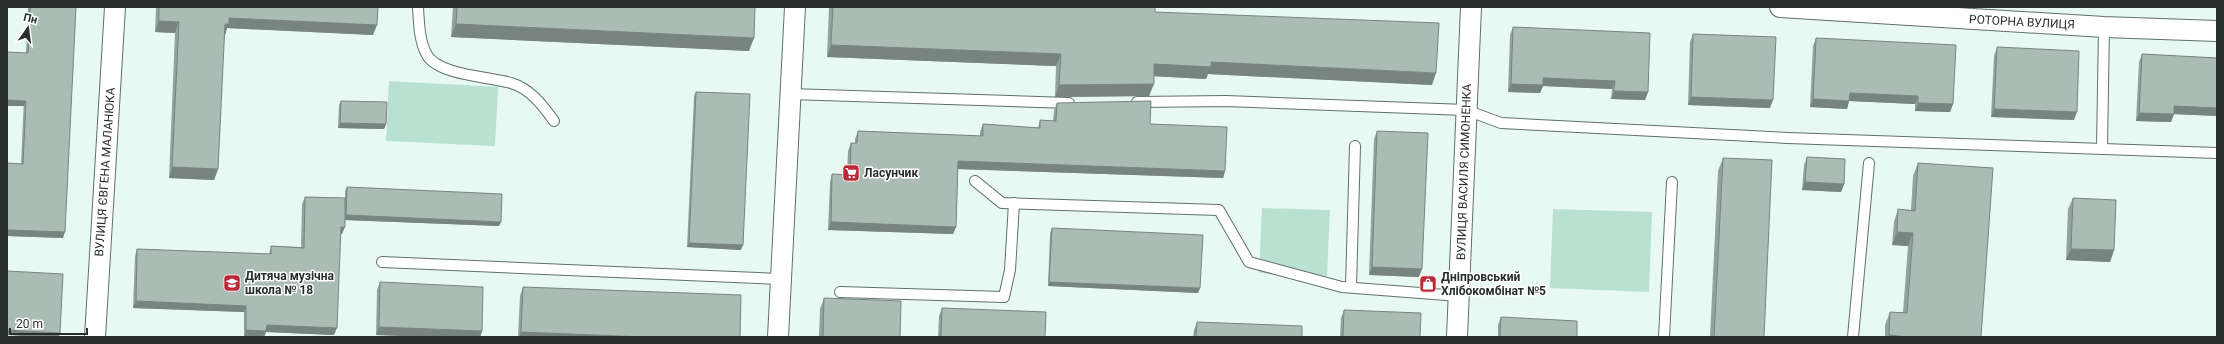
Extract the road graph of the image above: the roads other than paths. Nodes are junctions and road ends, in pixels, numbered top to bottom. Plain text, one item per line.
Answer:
1 (115, 7) edge
2 (418, 7) edge
3 (795, 7) edge
4 (1471, 7) edge
5 (1780, 7) edge
6 (2104, 27) junction
7 (2217, 31) edge
8 (790, 94) junction
9 (1125, 102) edge
10 (1079, 103) edge
11 (1466, 110) junction
12 (554, 121) dead end
13 (1355, 146) dead end
14 (2102, 148) junction
15 (2217, 153) edge
16 (1869, 163) dead end
17 (975, 181) dead end
18 (1672, 182) dead end
19 (1014, 203) junction
20 (382, 262) dead end
21 (780, 279) junction
22 (1351, 287) junction
23 (840, 292) dead end
24 (1459, 296) junction
25 (94, 337) edge
26 (778, 337) edge
27 (1457, 337) edge
28 (1664, 337) edge
29 (1853, 337) edge

1 - 25 street, ВУЛИЦЯ ЄВГЕНА МАЛАНЮКА
2 - 12 lane
3 - 8 street
4 - 11 street, ВУЛИЦЯ ВАСИЛЯ СИМОНЕНКА
5 - 6 street, РОТОРНА ВУЛИЦЯ
6 - 7 street, РОТОРНА ВУЛИЦЯ
6 - 14 lane
8 - 10 lane
8 - 21 street
9 - 11 lane
11 - 14 lane
11 - 24 street, ВУЛИЦЯ ВАСИЛЯ СИМОНЕНКА
13 - 22 lane
14 - 15 lane
16 - 29 lane
17 - 19 lane
18 - 28 lane
19 - 22 lane
19 - 23 lane
20 - 21 lane
21 - 26 street
22 - 24 lane
24 - 27 street, ВУЛИЦЯ ВАСИЛЯ СИМОНЕНКА

